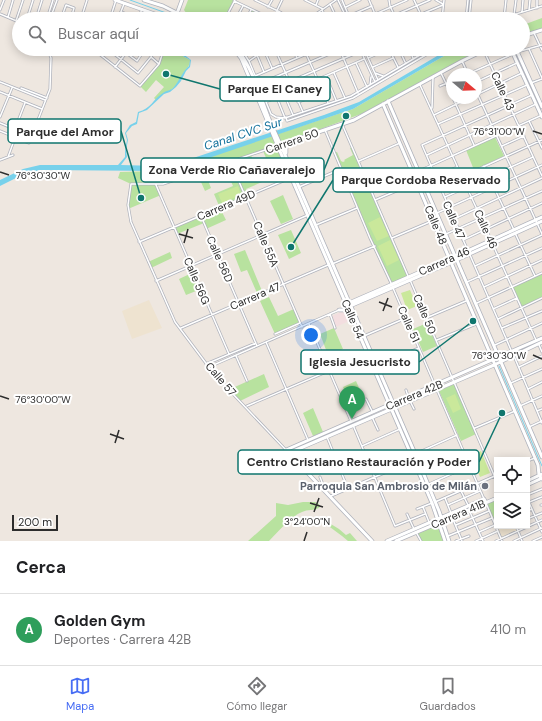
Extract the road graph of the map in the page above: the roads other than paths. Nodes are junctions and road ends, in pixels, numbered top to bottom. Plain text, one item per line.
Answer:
1 (4, 0) edge
2 (14, 0) edge
3 (23, 0) edge
4 (33, 0) edge
5 (42, 0) edge
6 (54, 0) edge
7 (57, 0) edge
8 (87, 0) edge
9 (115, 0) edge
10 (144, 0) edge
11 (181, 0) edge
12 (255, 0) edge
13 (272, 0) edge
14 (282, 0) edge
15 (306, 0) edge
16 (318, 0) edge
17 (337, 0) edge
18 (342, 0) edge
19 (360, 0) edge
20 (369, 0) edge
21 (389, 0) edge
22 (407, 0) edge
23 (414, 0) edge
24 (430, 0) edge
25 (436, 0) edge
26 (444, 0) edge
27 (468, 0) edge
28 (471, 0) edge
29 (506, 0) edge
30 (516, 0) edge
31 (523, 0) edge
32 (530, 0) edge
33 (538, 0) edge
34 (151, 1) edge
35 (235, 1) edge
36 (124, 3) junction
37 (330, 4) junction
38 (443, 4) junction
39 (316, 5) junction
40 (243, 6) junction
41 (372, 6) junction
42 (391, 6) junction
43 (417, 6) junction
44 (542, 6) edge
45 (180, 7) junction
46 (268, 7) junction
47 (345, 7) junction
48 (537, 8) junction
49 (322, 9) junction
50 (0, 10) edge
51 (143, 10) joint
52 (251, 10) joint
53 (529, 10) junction
54 (277, 11) joint
55 (19, 12) edge
56 (29, 12) edge
57 (38, 12) edge
58 (50, 12) edge
59 (53, 12) edge
60 (64, 12) edge
61 (73, 12) edge
62 (83, 12) edge
63 (112, 12) edge
64 (121, 12) edge
65 (148, 12) edge
66 (173, 12) edge
67 (178, 12) edge
68 (180, 12) edge
69 (229, 12) edge
70 (240, 12) edge
71 (256, 12) edge
72 (318, 12) edge
73 (323, 12) edge
74 (334, 12) edge
75 (343, 12) edge
76 (347, 12) edge
77 (358, 12) edge
78 (374, 12) edge
79 (379, 12) edge
80 (393, 12) edge
81 (402, 12) edge
82 (420, 12) edge
83 (425, 12) edge
84 (442, 12) edge
85 (467, 12) edge
86 (470, 12) edge
87 (505, 12) edge
88 (514, 12) edge
89 (522, 12) joint
90 (0, 14) edge
91 (8, 17) junction
92 (12, 19) edge
93 (542, 30) edge
94 (534, 33) junction
95 (530, 34) edge
96 (541, 45) edge
97 (530, 49) edge
98 (542, 50) edge
99 (530, 51) edge
100 (50, 56) edge
101 (102, 56) edge
102 (116, 56) edge
103 (124, 56) edge
104 (130, 56) edge
105 (140, 56) edge
106 (162, 56) edge
107 (240, 56) edge
108 (246, 56) edge
109 (256, 56) edge
110 (257, 56) edge
111 (267, 56) edge
112 (278, 56) edge
113 (302, 56) edge
114 (307, 56) edge
115 (325, 56) edge
116 (342, 56) edge
117 (349, 56) edge
118 (363, 56) edge
119 (372, 56) edge
120 (402, 56) edge
121 (417, 56) edge
122 (423, 56) edge
123 (473, 56) edge
124 (488, 56) edge
125 (509, 56) edge
126 (514, 56) edge
127 (519, 56) edge
128 (151, 57) joint
129 (244, 58) joint
130 (297, 58) joint
131 (368, 58) joint
132 (393, 58) joint
133 (413, 58) joint
134 (343, 59) junction
135 (364, 59) junction
136 (121, 60) junction
137 (249, 61) junction
138 (462, 61) junction
139 (310, 63) junction
140 (356, 63) junction
141 (405, 63) junction
142 (517, 63) junction
143 (159, 64) junction
144 (282, 64) junction
145 (491, 64) junction
146 (115, 67) junction
147 (347, 67) junction
148 (372, 67) junction
149 (398, 67) junction
150 (248, 68) junction
151 (272, 68) junction
152 (465, 68) edge
153 (482, 68) edge
154 (314, 71) junction
155 (264, 72) junction
156 (441, 72) junction
157 (286, 73) junction
158 (334, 73) junction
159 (375, 73) junction
160 (495, 74) junction
161 (522, 74) junction
162 (371, 75) junction
163 (255, 76) junction
164 (326, 76) junction
165 (385, 76) junction
166 (433, 77) junction
167 (542, 78) edge
168 (482, 79) edge
169 (317, 80) junction
170 (378, 80) junction
171 (289, 81) junction
172 (0, 82) edge
173 (375, 82) junction
174 (531, 83) junction
175 (259, 84) junction
176 (420, 84) junction
177 (446, 84) joint
178 (500, 84) junction
179 (527, 85) junction
180 (440, 86) dead end
181 (12, 87) junction
182 (368, 87) junction
183 (21, 88) dead end
184 (294, 90) junction
185 (0, 92) edge
186 (482, 92) edge
187 (262, 93) junction
188 (323, 93) junction
189 (358, 93) junction
190 (284, 94) junction
191 (505, 95) junction
192 (532, 95) junction
193 (9, 96) junction
194 (47, 98) junction
195 (277, 98) junction
196 (345, 98) junction
197 (395, 98) junction
198 (45, 101) junction
199 (336, 101) junction
200 (388, 101) junction
201 (26, 102) junction
202 (266, 102) junction
203 (298, 102) junction
204 (541, 102) edge
205 (328, 103) junction
206 (384, 104) junction
207 (456, 104) joint
208 (482, 104) junction
209 (536, 104) junction
210 (509, 105) junction
211 (542, 107) edge
212 (42, 109) junction
213 (374, 109) junction
214 (392, 110) junction
215 (432, 110) junction
216 (303, 112) junction
217 (387, 112) junction
218 (434, 114) junction
219 (460, 114) junction
220 (514, 114) junction
221 (293, 115) junction
222 (487, 115) junction
223 (542, 116) edge
224 (0, 117) edge
225 (285, 117) junction
226 (268, 119) junction
227 (529, 121) junction
228 (0, 123) edge
229 (342, 124) junction
230 (438, 124) junction
231 (465, 125) junction
232 (492, 125) junction
233 (519, 125) junction
234 (15, 129) junction
235 (324, 130) junction
236 (0, 131) edge
237 (443, 135) junction
238 (470, 135) junction
239 (31, 136) junction
240 (497, 136) junction
241 (524, 136) junction
242 (15, 138) junction
243 (542, 140) edge
244 (290, 142) junction
245 (539, 142) junction
246 (400, 143) junction
247 (448, 146) junction
248 (474, 146) junction
249 (502, 146) junction
250 (280, 147) junction
251 (529, 147) junction
252 (542, 148) edge
253 (285, 152) junction
254 (12, 155) dead end
255 (427, 155) junction
256 (452, 156) junction
257 (8, 157) junction
258 (506, 157) junction
259 (533, 157) junction
260 (0, 160) edge
261 (230, 161) junction
262 (359, 161) junction
263 (431, 166) junction
264 (484, 166) junction
265 (542, 166) edge
266 (458, 167) junction
267 (511, 167) junction
268 (538, 167) junction
269 (341, 170) junction
270 (419, 172) junction
271 (291, 177) junction
272 (436, 177) junction
273 (462, 177) junction
274 (489, 177) junction
275 (516, 177) junction
276 (542, 177) edge
277 (417, 182) junction
278 (131, 184) joint
279 (156, 184) junction
280 (299, 187) junction
281 (440, 187) junction
282 (467, 187) junction
283 (494, 187) junction
284 (521, 188) junction
285 (542, 191) edge
286 (428, 192) junction
287 (246, 197) junction
288 (445, 197) junction
289 (471, 197) junction
290 (499, 198) junction
291 (525, 198) junction
292 (375, 200) junction
293 (542, 203) edge
294 (357, 208) junction
295 (449, 208) junction
296 (476, 208) junction
297 (504, 208) junction
298 (530, 208) junction
299 (437, 213) junction
300 (308, 215) junction
301 (201, 216) junction
302 (542, 216) edge
303 (454, 218) junction
304 (481, 218) junction
305 (508, 218) junction
306 (434, 220) junction
307 (536, 221) junction
308 (542, 221) edge
309 (316, 225) junction
310 (174, 227) junction
311 (458, 228) junction
312 (486, 229) junction
313 (514, 231) junction
314 (446, 234) junction
315 (262, 235) junction
316 (542, 235) edge
317 (392, 238) junction
318 (463, 240) junction
319 (139, 242) junction
320 (492, 242) junction
321 (521, 245) junction
322 (374, 246) junction
323 (542, 248) edge
324 (469, 252) junction
325 (447, 253) junction
326 (218, 254) junction
327 (498, 255) junction
328 (526, 255) junction
329 (456, 258) junction
330 (451, 260) junction
331 (542, 260) edge
332 (331, 264) junction
333 (444, 264) junction
334 (530, 265) junction
335 (191, 266) junction
336 (475, 266) junction
337 (502, 266) junction
338 (454, 269) junction
339 (542, 272) edge
340 (479, 276) junction
341 (507, 276) junction
342 (535, 276) junction
343 (409, 278) junction
344 (156, 281) junction
345 (467, 282) junction
346 (283, 284) junction
347 (392, 286) junction
348 (484, 287) junction
349 (512, 287) junction
350 (346, 295) junction
351 (489, 298) junction
352 (517, 298) junction
353 (542, 298) edge
354 (359, 300) junction
355 (468, 300) junction
356 (239, 303) junction
357 (476, 304) junction
358 (349, 305) junction
359 (522, 308) junction
360 (493, 309) junction
361 (339, 310) junction
362 (542, 311) edge
363 (352, 313) junction
364 (330, 314) junction
365 (212, 315) junction
366 (406, 318) junction
367 (426, 318) junction
368 (526, 318) junction
369 (498, 319) junction
370 (309, 323) junction
371 (478, 323) junction
372 (542, 323) edge
373 (300, 324) junction
374 (302, 327) junction
375 (336, 328) dead end
376 (502, 328) junction
377 (531, 328) junction
378 (180, 329) junction
379 (275, 334) dead end
380 (364, 336) junction
381 (542, 338) edge
382 (436, 340) junction
383 (507, 340) junction
384 (266, 342) junction
385 (537, 342) junction
386 (542, 342) edge
387 (256, 343) junction
388 (257, 346) junction
389 (494, 346) junction
390 (419, 348) junction
391 (542, 352) edge
392 (513, 353) junction
393 (230, 354) junction
394 (368, 354) junction
395 (491, 354) junction
396 (236, 355) junction
397 (542, 356) edge
398 (500, 359) junction
399 (494, 362) junction
400 (488, 363) junction
401 (206, 364) junction
402 (377, 366) junction
403 (208, 367) junction
404 (490, 367) junction
405 (519, 367) junction
406 (542, 369) edge
407 (498, 370) junction
408 (329, 371) junction
409 (452, 378) junction
410 (523, 378) junction
411 (247, 381) dead end
412 (454, 382) junction
413 (542, 382) edge
414 (511, 384) junction
415 (436, 386) junction
416 (286, 389) junction
417 (528, 389) junction
418 (406, 390) dead end
419 (437, 390) junction
420 (386, 395) junction
421 (390, 396) junction
422 (542, 396) edge
423 (408, 397) junction
424 (366, 399) dead end
425 (401, 400) junction
426 (532, 400) junction
427 (409, 401) junction
428 (402, 404) junction
429 (392, 406) junction
430 (520, 406) junction
431 (246, 407) junction
432 (414, 409) dead end
433 (542, 409) edge
434 (383, 410) junction
435 (515, 411) junction
436 (537, 411) junction
437 (372, 412) junction
438 (397, 416) junction
439 (372, 417) junction
440 (542, 422) edge
441 (352, 423) junction
442 (529, 427) junction
443 (400, 429) junction
444 (474, 429) junction
445 (378, 430) dead end
446 (457, 435) junction
447 (327, 437) junction
448 (308, 441) junction
449 (361, 446) junction
450 (540, 448) edge
451 (288, 452) junction
452 (415, 454) junction
453 (301, 455) dead end
454 (542, 457) edge
455 (535, 458) junction
456 (414, 460) junction
457 (530, 460) edge
458 (470, 466) junction
459 (308, 474) junction
460 (494, 476) joint
461 (320, 477) dead end
462 (541, 477) edge
463 (375, 478) junction
464 (530, 480) edge
465 (477, 483) junction
466 (530, 483) edge
467 (428, 484) junction
468 (348, 489) junction
469 (542, 489) edge
470 (461, 491) junction
471 (480, 491) junction
472 (327, 493) junction
473 (530, 494) edge
474 (330, 497) junction
475 (542, 497) edge
476 (445, 498) junction
477 (465, 498) junction
478 (494, 499) edge
479 (485, 501) junction
480 (530, 502) edge
481 (434, 503) junction
482 (448, 505) junction
483 (530, 506) edge
484 (423, 507) junction
485 (469, 508) junction
486 (418, 509) dead end
487 (532, 509) joint
488 (489, 511) junction
489 (438, 512) junction
490 (542, 513) edge
491 (407, 514) dead end
492 (425, 514) junction
493 (447, 515) junction
494 (452, 515) junction
495 (535, 516) junction
496 (473, 518) junction
497 (492, 518) junction
498 (530, 518) edge
499 (447, 519) junction
500 (440, 520) junction
501 (542, 520) edge
502 (410, 521) junction
503 (538, 522) junction
504 (429, 523) junction
505 (434, 523) junction
506 (494, 523) edge
507 (456, 525) junction
508 (476, 525) junction
509 (494, 525) edge
510 (443, 528) junction
511 (541, 528) edge
512 (416, 531) junction
513 (498, 531) joint
514 (518, 531) junction
515 (458, 532) junction
516 (479, 532) junction
517 (542, 532) edge
518 (448, 536) junction
519 (469, 536) dead end
520 (542, 537) edge
521 (482, 538) junction
522 (521, 538) junction
523 (462, 540) edge
524 (502, 540) edge
525 (372, 541) edge
526 (387, 541) edge
527 (396, 541) edge
528 (420, 541) edge
529 (445, 541) edge
530 (449, 541) edge
531 (456, 541) edge
532 (476, 541) edge
533 (483, 541) edge
534 (496, 541) edge
535 (514, 541) edge
536 (522, 541) edge
537 (533, 541) edge

1 - 50 street
2 - 91 street
3 - 55 street
4 - 56 street
5 - 57 street
6 - 58 street
7 - 59 street
8 - 62 street
9 - 36 street
9 - 63 street
10 - 34 street
11 - 45 street
12 - 46 street
13 - 46 street
14 - 54 street
15 - 39 street
16 - 39 street
17 - 37 street
17 - 75 street
18 - 47 street
19 - 47 street
20 - 41 street
21 - 42 street
22 - 42 street
23 - 43 street
24 - 43 street
25 - 38 street
26 - 38 street
27 - 85 street
28 - 86 street
29 - 87 street
30 - 88 street
31 - 89 street
32 - 53 street
33 - 48 street
34 - 66 street
35 - 40 street
35 - 69 street
36 - 51 street
36 - 64 street
37 - 49 street
37 - 74 street
38 - 83 street
38 - 84 street
39 - 49 street
40 - 52 street
40 - 70 street
41 - 77 street
41 - 78 street
42 - 79 street
42 - 80 street
43 - 81 street
43 - 82 street
44 - 48 street
45 - 67 street
45 - 68 street
46 - 54 street
47 - 76 street
48 - 53 street
49 - 72 street
49 - 73 street
51 - 65 street
52 - 71 street
53 - 89 street
60 - 61 street
90 - 91 street
91 - 92 street
93 - 94 street
94 - 95 street
94 - 96 street
96 - 97 street
96 - 98 street
99 - 167 street
100 - 194 street
101 - 146 street
102 - 136 street
103 - 136 street
104 - 105 street
106 - 143 street
107 - 226 street
108 - 137 street
109 - 137 street
110 - 155 street
111 - 151 street
112 - 144 street
113 - 130 street
114 - 139 street
115 - 139 street
116 - 134 street
117 - 134 street
118 - 135 street
119 - 131 street
120 - 141 street
121 - 133 street, Carrera 50
122 - 170 street, Carrera 50
123 - 138 street, Carrera 50
124 - 145 street, Calle 43
125 - 145 street
126 - 142 street
127 - 174 street
128 - 136 street
128 - 143 street
129 - 137 street
129 - 150 street
130 - 144 street
131 - 148 street
132 - 148 street
132 - 149 street
133 - 141 street, Carrera 50
134 - 147 street
134 - 154 street
135 - 140 street
135 - 162 street
136 - 146 street
137 - 150 street
137 - 163 street
138 - 152 street
138 - 156 street, Carrera 50
139 - 154 street
139 - 157 street
140 - 147 street
140 - 182 street
141 - 149 street, Carrera 50
142 - 160 street
142 - 161 street
143 - 146 street
144 - 151 street
144 - 157 street
145 - 153 street
145 - 160 street, Calle 43
147 - 158 street
147 - 189 street
148 - 159 street
149 - 165 street, Carrera 50
150 - 226 street
151 - 155 street
154 - 169 street
154 - 171 street
155 - 163 street
156 - 166 street, Carrera 50
156 - 177 street
157 - 171 street
157 - 175 street
158 - 164 street
158 - 196 street
159 - 165 street
159 - 170 street
160 - 168 street
160 - 178 street, Calle 43
161 - 178 street
161 - 179 street
162 - 173 street
162 - 182 street
163 - 175 street
164 - 169 street
164 - 199 street
165 - 170 street, Carrera 50
166 - 176 street, Carrera 50
166 - 215 street
167 - 174 street
169 - 184 street
169 - 188 street
170 - 173 street, Carrera 50
170 - 173 street
171 - 184 street
171 - 187 street
172 - 181 street
173 - 182 street, Carrera 50
173 - 225 street, Carrera 50
174 - 204 street
175 - 187 street
176 - 197 street, Carrera 50
176 - 215 street, Calle 46
177 - 180 street
178 - 186 street
178 - 191 street, Calle 43
179 - 191 street
179 - 192 street
181 - 193 street
181 - 198 street
182 - 189 street, Carrera 50
183 - 194 street
184 - 190 street
184 - 203 street
185 - 193 street
187 - 202 street
188 - 203 street
188 - 205 street
189 - 196 street, Carrera 50
190 - 195 street
190 - 221 street
191 - 208 street
191 - 210 street, Calle 43
192 - 209 street
192 - 210 street
193 - 201 street
193 - 224 street
194 - 198 street
195 - 202 street
195 - 225 street
196 - 199 street, Carrera 50
197 - 200 street, Carrera 50
197 - 214 street
198 - 212 street
199 - 205 street, Carrera 50
200 - 206 street, Carrera 50
200 - 214 street, Calle 48
201 - 212 street
201 - 234 street
202 - 225 street
203 - 216 street
204 - 211 street
205 - 216 street, Carrera 50
206 - 213 street, Carrera 50
206 - 217 street, Calle 48
207 - 218 street
207 - 219 street
208 - 219 street
208 - 222 street
209 - 220 street
209 - 223 street
210 - 220 street, Calle 43
210 - 222 street
212 - 239 street
213 - 217 street
213 - 229 street, Carrera 50
214 - 217 street
214 - 270 street, Calle 48
215 - 218 street, Calle 46
216 - 221 street, Carrera 50
217 - 246 street, Calle 48
218 - 230 street, Calle 46
219 - 230 street
219 - 231 street
220 - 232 street
220 - 233 street, Calle 43
221 - 225 street, Carrera 50
222 - 231 street
222 - 232 street
223 - 227 street
226 - 250 street, Calle 54, bridge
227 - 233 street
227 - 245 street
228 - 234 street
229 - 235 street, Carrera 50
229 - 262 street, Calle 50
230 - 237 street, Calle 46
231 - 237 street
231 - 238 street
232 - 238 street
232 - 240 street
233 - 240 street
233 - 241 street, Calle 43
234 - 239 street
235 - 244 street, Carrera 50
235 - 269 street, Calle 51
236 - 242 street
237 - 247 street, Calle 46
237 - 255 street, Calle 47
238 - 247 street
238 - 248 street
239 - 242 street
240 - 248 street
240 - 249 street
241 - 249 street
241 - 251 street, Calle 43
242 - 257 street
243 - 245 street
244 - 250 street, Carrera 50
244 - 253 street
245 - 251 street
245 - 252 street
246 - 262 street
246 - 277 street, Calle 48
247 - 255 street
247 - 256 street, Calle 46
248 - 256 street
249 - 258 street
250 - 253 street, Calle 54
250 - 261 street, Carrera 50
250 - 271 street, Calle 54
250 - 280 street, Calle 54
251 - 258 street
251 - 259 street, Calle 43
253 - 280 street, Calle 54
254 - 257 street
255 - 263 street, Calle 47
256 - 263 street
256 - 266 street, Calle 46
257 - 260 street
258 - 264 street
258 - 267 street
259 - 267 street
259 - 268 street, Calle 43
261 - 279 street, Carrera 50
261 - 287 street, Calle 55A
262 - 292 street, Calle 50
263 - 270 street
263 - 272 street, Calle 47
264 - 273 street
264 - 274 street
265 - 268 street
266 - 272 street
266 - 273 street, Calle 46
267 - 274 street
267 - 275 street
268 - 275 street
268 - 276 street, Calle 43
269 - 280 street
269 - 294 street, Calle 51
270 - 286 street, Calle 48
271 - 287 street, Carrera 49D
271 - 300 street, Calle 54
272 - 281 street, Calle 47
273 - 281 street
273 - 282 street, Calle 46
274 - 282 street
274 - 283 street
275 - 283 street
275 - 284 street
276 - 284 street
277 - 292 street
277 - 306 street, Calle 48
278 - 279 street, Carrera 50
278 - 319 street, Calle 57
279 - 310 street, Calle 56G
280 - 309 street, Calle 54
281 - 286 street
281 - 288 street, Calle 47
282 - 288 street
282 - 289 street, Calle 46
283 - 289 street
283 - 290 street
284 - 290 street
284 - 291 street
285 - 291 street
286 - 299 street, Calle 48
287 - 301 street, Carrera 49D
287 - 315 street, Calle 55A
288 - 295 street, Calle 47
289 - 295 street
289 - 296 street, Calle 46
290 - 296 street
290 - 297 street
291 - 297 street
291 - 298 street
292 - 317 street, Calle 50
293 - 298 street
294 - 309 street
294 - 322 street, Calle 51
295 - 299 street
295 - 303 street, Calle 47
296 - 303 street
296 - 304 street, Calle 46
297 - 304 street
297 - 305 street
298 - 305 street
298 - 307 street
299 - 314 street, Calle 48
300 - 315 street
300 - 332 street, Calle 54
301 - 310 street, Carrera 49D
301 - 326 street, Calle 56D
302 - 307 street, Carrera 46
303 - 311 street, Calle 47
304 - 311 street
304 - 312 street, Calle 46
305 - 312 street
305 - 313 street
306 - 317 street
306 - 325 street, Calle 48
307 - 308 street, Carrera 46
307 - 313 street, Carrera 46
307 - 316 street
309 - 332 street, Calle 54
310 - 319 street, Carrera 49D
310 - 335 street, Calle 56G
311 - 314 street
311 - 318 street, Calle 47
312 - 318 street
312 - 320 street, Calle 46
313 - 320 street, Carrera 46
313 - 321 street
314 - 329 street, Calle 48
315 - 326 street
315 - 346 street, Calle 55A
316 - 321 street
317 - 343 street, Calle 50
318 - 324 street, Calle 47
319 - 344 street, Calle 57
320 - 324 street, Carrera 46
320 - 327 street, Calle 46
321 - 327 street
321 - 328 street
322 - 332 street, Carrera 47
322 - 347 street, Calle 51
323 - 328 street
324 - 329 street, Carrera 46
324 - 336 street, Calle 47
325 - 330 street, Calle 48
325 - 333 street
326 - 335 street
326 - 356 street, Calle 56D
327 - 336 street
327 - 337 street, Calle 46
328 - 334 street
328 - 337 street
329 - 330 street, Carrera 46
329 - 345 street, Calle 48
330 - 333 street, Carrera 46
330 - 338 street, Calle 48
331 - 334 street
332 - 346 street, Carrera 47
332 - 350 street, Calle 54
332 - 358 street, Calle 54
333 - 338 street
333 - 343 street, Carrera 46
334 - 341 street
334 - 342 street
335 - 344 street
335 - 365 street, Calle 56G
336 - 340 street, Calle 47
337 - 340 street
337 - 341 street, Calle 46
338 - 355 street, Calle 48
339 - 342 street
340 - 345 street
340 - 348 street, Calle 47
341 - 348 street
341 - 349 street, Calle 46
342 - 349 street
343 - 347 street, Carrera 46
343 - 367 street, Calle 50
344 - 378 street, Calle 57
345 - 357 street, Calle 48
346 - 356 street, Carrera 47
346 - 373 street, Calle 55A
347 - 354 street, Carrera 46
347 - 366 street, Calle 51
348 - 351 street, Calle 47
349 - 351 street
349 - 352 street, Calle 46
350 - 354 street
350 - 358 street, Calle 54
351 - 357 street
351 - 360 street, Calle 47
352 - 359 street, Calle 46
352 - 360 street
353 - 359 street
354 - 358 street, Carrera 46
354 - 363 street
355 - 367 street
355 - 371 street, Calle 48
356 - 365 street, Carrera 47
356 - 387 street, Calle 56D
357 - 389 street, Calle 48
358 - 361 street, Carrera 46
358 - 363 street, Calle 54
359 - 368 street, Calle 46
359 - 369 street
360 - 369 street, Calle 47
361 - 363 street
361 - 364 street, Carrera 46
362 - 368 street
363 - 380 street, Calle 54
363 - 394 street, Calle 54
364 - 370 street, Carrera 46
364 - 375 street
365 - 378 street, Carrera 47
365 - 393 street, Calle 56G
366 - 380 street
366 - 390 street, Calle 51
367 - 382 street, Calle 50
368 - 376 street
368 - 377 street, Calle 46
369 - 376 street, Calle 47
370 - 374 street, Carrera 46
370 - 408 street
371 - 382 street
371 - 395 street, Calle 48
372 - 377 street
373 - 374 street, Calle 55A
373 - 379 street
374 - 384 street, Carrera 46
376 - 383 street, Calle 47
377 - 383 street
377 - 385 street, Calle 46
378 - 401 street, Calle 57
380 - 402 street, Calle 54
381 - 385 street, Carrera 42B
382 - 409 street, Calle 50
383 - 389 street
383 - 392 street, Calle 47
384 - 388 street, Carrera 46
384 - 416 street
385 - 386 street, Carrera 42B
385 - 391 street, Calle 46
385 - 392 street, Carrera 42B
387 - 388 street, Calle 56D
387 - 393 street
388 - 396 street, Carrera 46
389 - 398 street, Calle 48
390 - 402 street
390 - 415 street, Calle 51
392 - 398 street, Carrera 42B
392 - 405 street, Calle 47
393 - 401 street
394 - 408 street
394 - 420 street, Calle 54
395 - 399 street, Calle 48
395 - 400 street
396 - 403 street, Carrera 46
396 - 411 street
397 - 405 street
398 - 399 street, Carrera 42B
398 - 414 street, Calle 48
399 - 400 street, Carrera 42B
399 - 404 street, Carrera 42B
399 - 407 street, Calle 48
400 - 409 street, Carrera 42B
401 - 403 street, Calle 57
402 - 421 street, Calle 54
403 - 431 street, Calle 57
404 - 407 street
404 - 412 street, Carrera 42B
405 - 410 street, Calle 47
406 - 410 street
407 - 435 street, Calle 48
408 - 416 street
408 - 441 street
409 - 412 street, Calle 50
409 - 415 street, Carrera 42B
410 - 414 street
410 - 417 street, Calle 47
412 - 419 street, Carrera 42B
412 - 444 street, Calle 50
413 - 417 street
414 - 430 street, Calle 48
415 - 419 street, Calle 51
415 - 423 street, Carrera 42B
416 - 431 street
416 - 448 street
417 - 426 street, Calle 47
418 - 423 street
419 - 427 street, Carrera 42B
419 - 446 street, Calle 51
420 - 429 street, Calle 54
420 - 434 street
421 - 425 street
421 - 429 street, Calle 54
422 - 426 street
423 - 425 street, Carrera 42B
423 - 427 street
424 - 437 street
425 - 429 street, Carrera 42B
426 - 430 street
426 - 436 street, Calle 47
427 - 428 street, Carrera 42B
427 - 432 street
428 - 429 street, Carrera 42B
428 - 438 street
429 - 434 street, Carrera 42B
429 - 438 street, Calle 54
430 - 442 street, Calle 48
431 - 451 street, Calle 57
433 - 436 street
434 - 437 street, Carrera 42B
434 - 438 street
434 - 439 street, Carrera 42B
435 - 444 street
435 - 455 street, Calle 48
436 - 440 street, Calle 47
437 - 441 street, Carrera 42B
438 - 443 street, Calle 54
438 - 452 street, Calle 54
439 - 441 street, Carrera 42B
439 - 445 street
440 - 442 street
441 - 447 street, Carrera 42B
441 - 448 street, Carrera 42B
441 - 449 street
442 - 450 street, Calle 48
443 - 449 street
443 - 456 street, Calle 54
444 - 460 street, Calle 50
446 - 452 street
446 - 458 street, Calle 51
447 - 451 street, Carrera 42B
447 - 468 street
448 - 451 street, Carrera 42B
449 - 463 street
450 - 454 street, Calle 48
451 - 459 street, Calle 57
452 - 467 street, Calle 54
453 - 459 street
455 - 457 street
455 - 462 street, Calle 48
456 - 463 street
456 - 481 street, Calle 54
458 - 465 street, Calle 51
458 - 467 street
459 - 472 street, Calle 57
460 - 465 street
461 - 472 street
462 - 464 street
462 - 466 street
463 - 468 street
463 - 502 street
465 - 470 street
465 - 471 street, Calle 51
467 - 481 street, Calle 54
468 - 474 street
469 - 473 street
470 - 476 street
470 - 477 street
471 - 477 street
471 - 479 street, Calle 51
472 - 474 street, Calle 57
474 - 525 street, Calle 57
475 - 480 street
476 - 481 street
476 - 482 street
477 - 482 street
477 - 485 street
478 - 479 street, Carrera 41B
479 - 485 street, Carrera 41B
479 - 488 street, Calle 51
481 - 484 street
481 - 489 street, Calle 54
482 - 494 street
483 - 487 street
484 - 486 street
484 - 492 street
485 - 494 street, Carrera 41B
485 - 496 street
487 - 495 street
488 - 496 street
488 - 497 street, Calle 51
489 - 493 street
489 - 500 street, Calle 54
489 - 505 street
490 - 495 street
491 - 502 street
492 - 502 street
492 - 504 street
493 - 494 street, Carrera 41B
493 - 500 street, Carrera 41B
494 - 499 street, Carrera 41B
494 - 507 street
495 - 498 street
495 - 503 street
496 - 507 street
496 - 508 street
497 - 506 street, Calle 51
497 - 508 street
499 - 500 street, Carrera 41B
499 - 510 street
500 - 505 street, Carrera 41B
500 - 510 street, Calle 54
501 - 503 street
502 - 512 street
503 - 511 street
503 - 514 street
504 - 505 street, Carrera 41B
504 - 512 street, Carrera 41B
505 - 510 street
505 - 512 street, Carrera 41B
507 - 515 street
508 - 515 street
508 - 516 street
509 - 516 street
510 - 518 street, Calle 54
510 - 529 street, Calle 54
511 - 517 street
511 - 522 street
512 - 526 street, Carrera 41B
512 - 527 street, Carrera 41B
512 - 528 street
513 - 521 street
513 - 524 street, Calle 51
514 - 522 street
514 - 524 street
515 - 518 street
515 - 523 street
516 - 521 street
518 - 530 street, Calle 54
519 - 523 street
520 - 537 street
521 - 532 street
521 - 533 street
522 - 535 street
522 - 536 street
523 - 531 street
524 - 534 street

